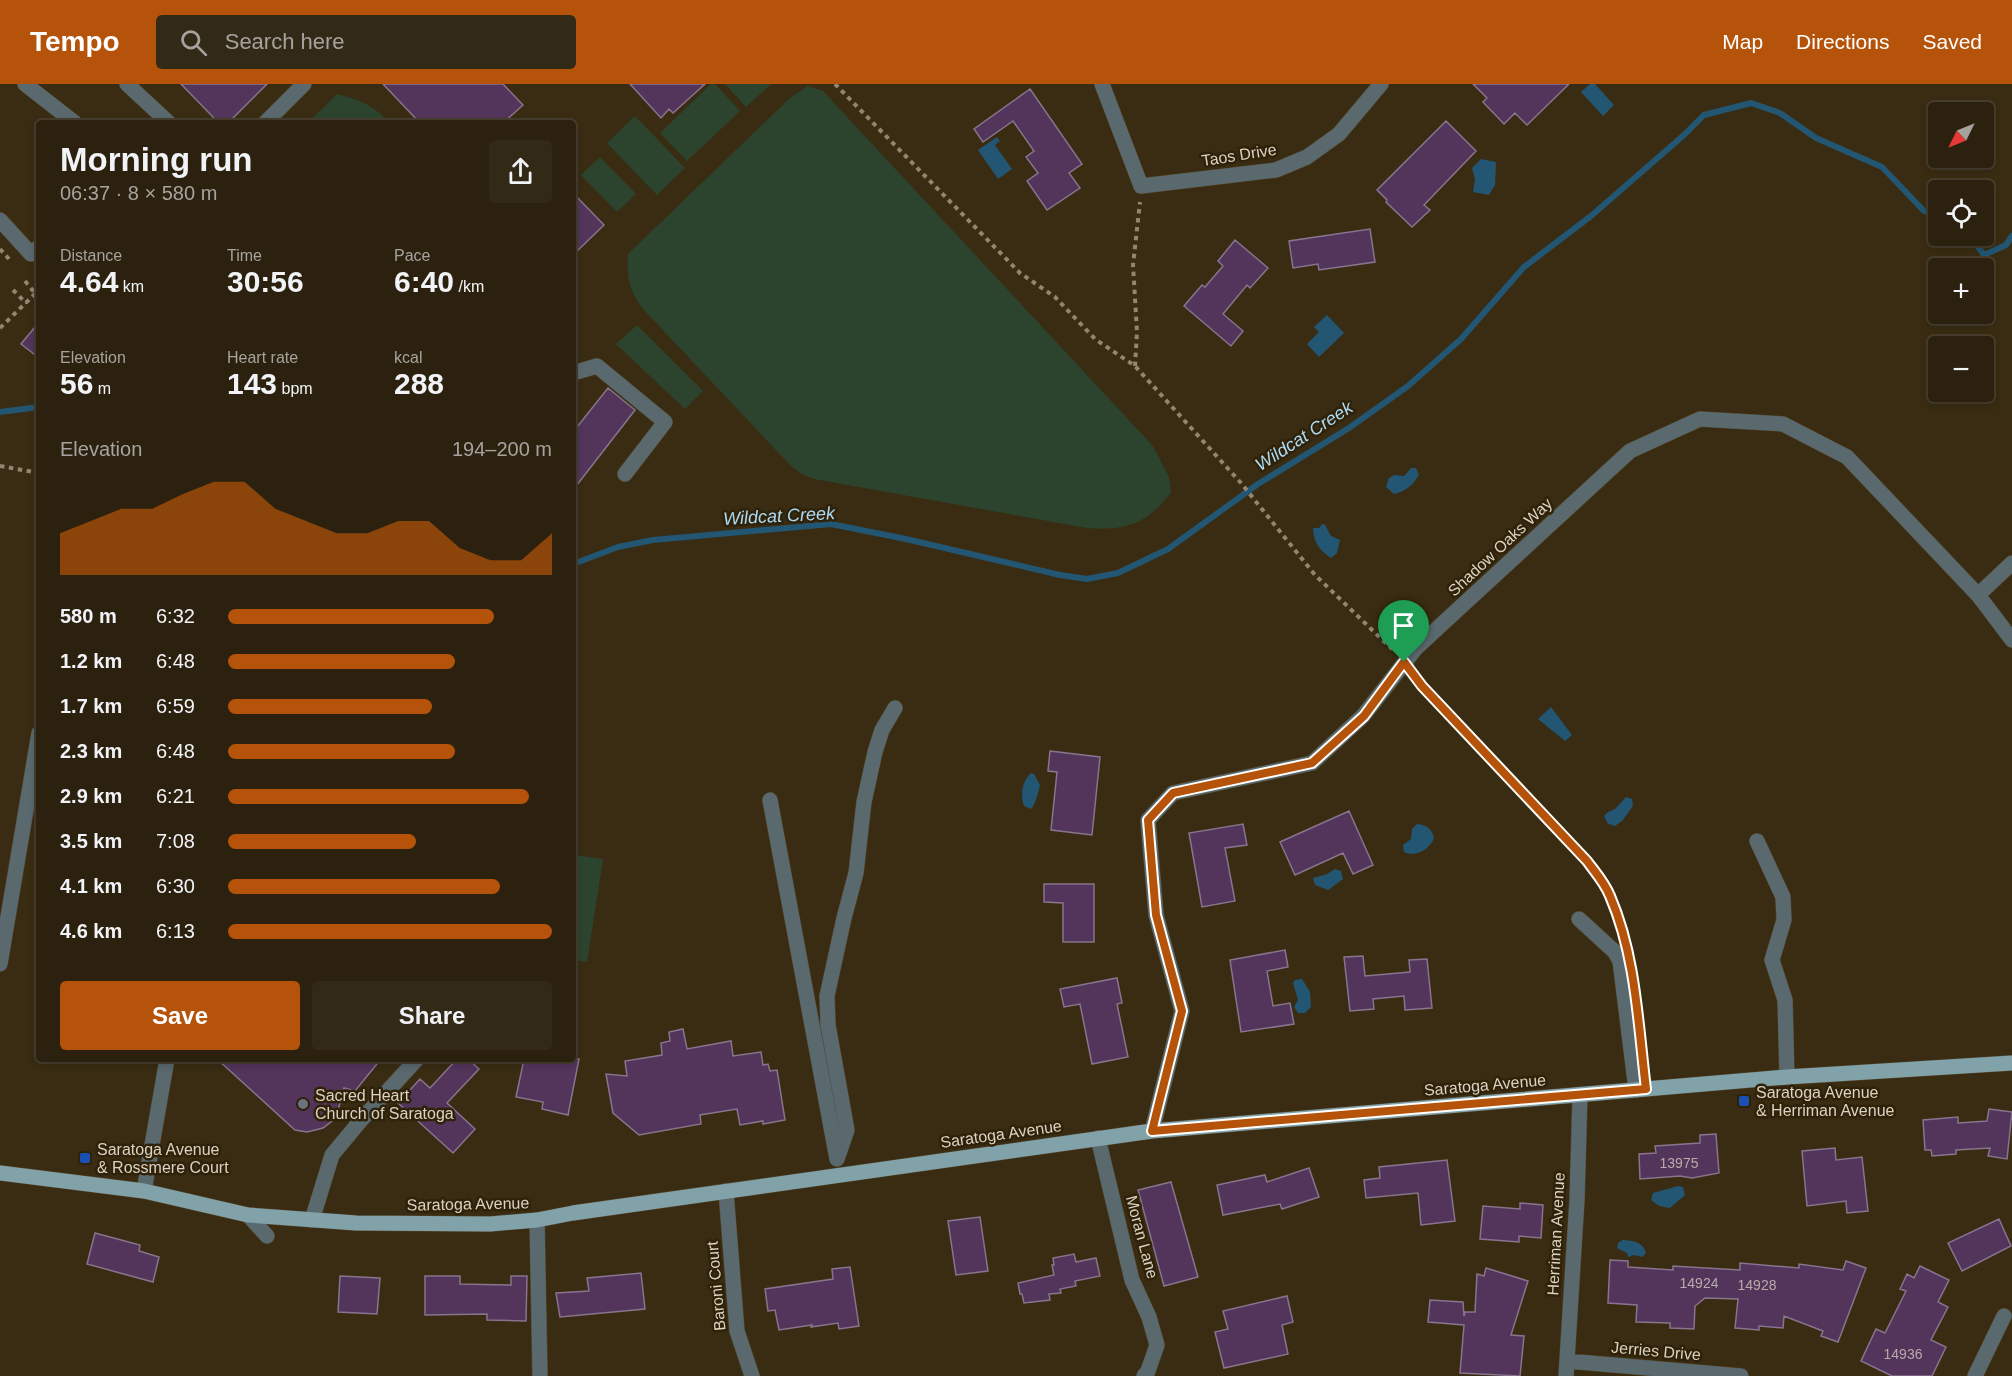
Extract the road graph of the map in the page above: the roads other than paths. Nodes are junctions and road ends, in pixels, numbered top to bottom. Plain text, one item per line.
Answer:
1 (26, 84) edge
2 (127, 84) edge
3 (304, 84) edge
4 (1102, 84) edge
5 (1381, 84) edge
6 (71, 120) edge
7 (166, 120) edge
8 (268, 120) edge
9 (0, 220) edge
10 (36, 250) edge
11 (576, 372) edge
12 (625, 474) dead end
13 (2012, 562) edge
14 (1977, 595) junction
15 (2012, 640) edge
16 (895, 708) dead end
17 (36, 755) edge
18 (770, 800) dead end
19 (1757, 841) dead end
20 (1579, 919) dead end
21 (0, 964) edge
22 (166, 1062) edge
23 (414, 1062) edge
24 (2012, 1062) edge
25 (1787, 1077) junction
26 (1636, 1090) junction
27 (1580, 1095) junction
28 (1152, 1131) junction
29 (1098, 1138) junction
30 (839, 1166) junction
31 (0, 1173) edge
32 (144, 1191) junction
33 (726, 1191) junction
34 (248, 1215) junction
35 (312, 1220) junction
36 (537, 1220) junction
37 (267, 1236) dead end
38 (2004, 1317) dead end
39 (1567, 1368) edge
40 (540, 1376) edge
41 (752, 1376) edge
42 (1144, 1376) edge
43 (1741, 1376) edge
44 (1975, 1376) edge

1 - 6 street
2 - 7 street
3 - 8 street
4 - 5 street, Taos Drive
9 - 10 street
11 - 12 street
13 - 14 street
14 - 15 street, Shadow Oaks Way
14 - 28 street, Shadow Oaks Way
16 - 30 street
17 - 21 street
18 - 30 street
19 - 25 street
20 - 26 street
22 - 32 street
23 - 35 street
24 - 25 main road, Saratoga Avenue
25 - 26 main road, Saratoga Avenue
26 - 27 main road, Saratoga Avenue
27 - 28 main road, Saratoga Avenue
27 - 39 street, Herriman Avenue
28 - 29 main road, Saratoga Avenue
29 - 30 main road, Saratoga Avenue
29 - 42 street, Moran Lane
30 - 33 main road, Saratoga Avenue
31 - 32 main road, Saratoga Avenue
32 - 34 main road, Saratoga Avenue
33 - 36 main road, Saratoga Avenue
33 - 41 street, Baroni Court
34 - 35 main road, Saratoga Avenue
34 - 37 street
35 - 36 main road, Saratoga Avenue
36 - 40 street
38 - 44 street
39 - 43 street, Jerries Drive

